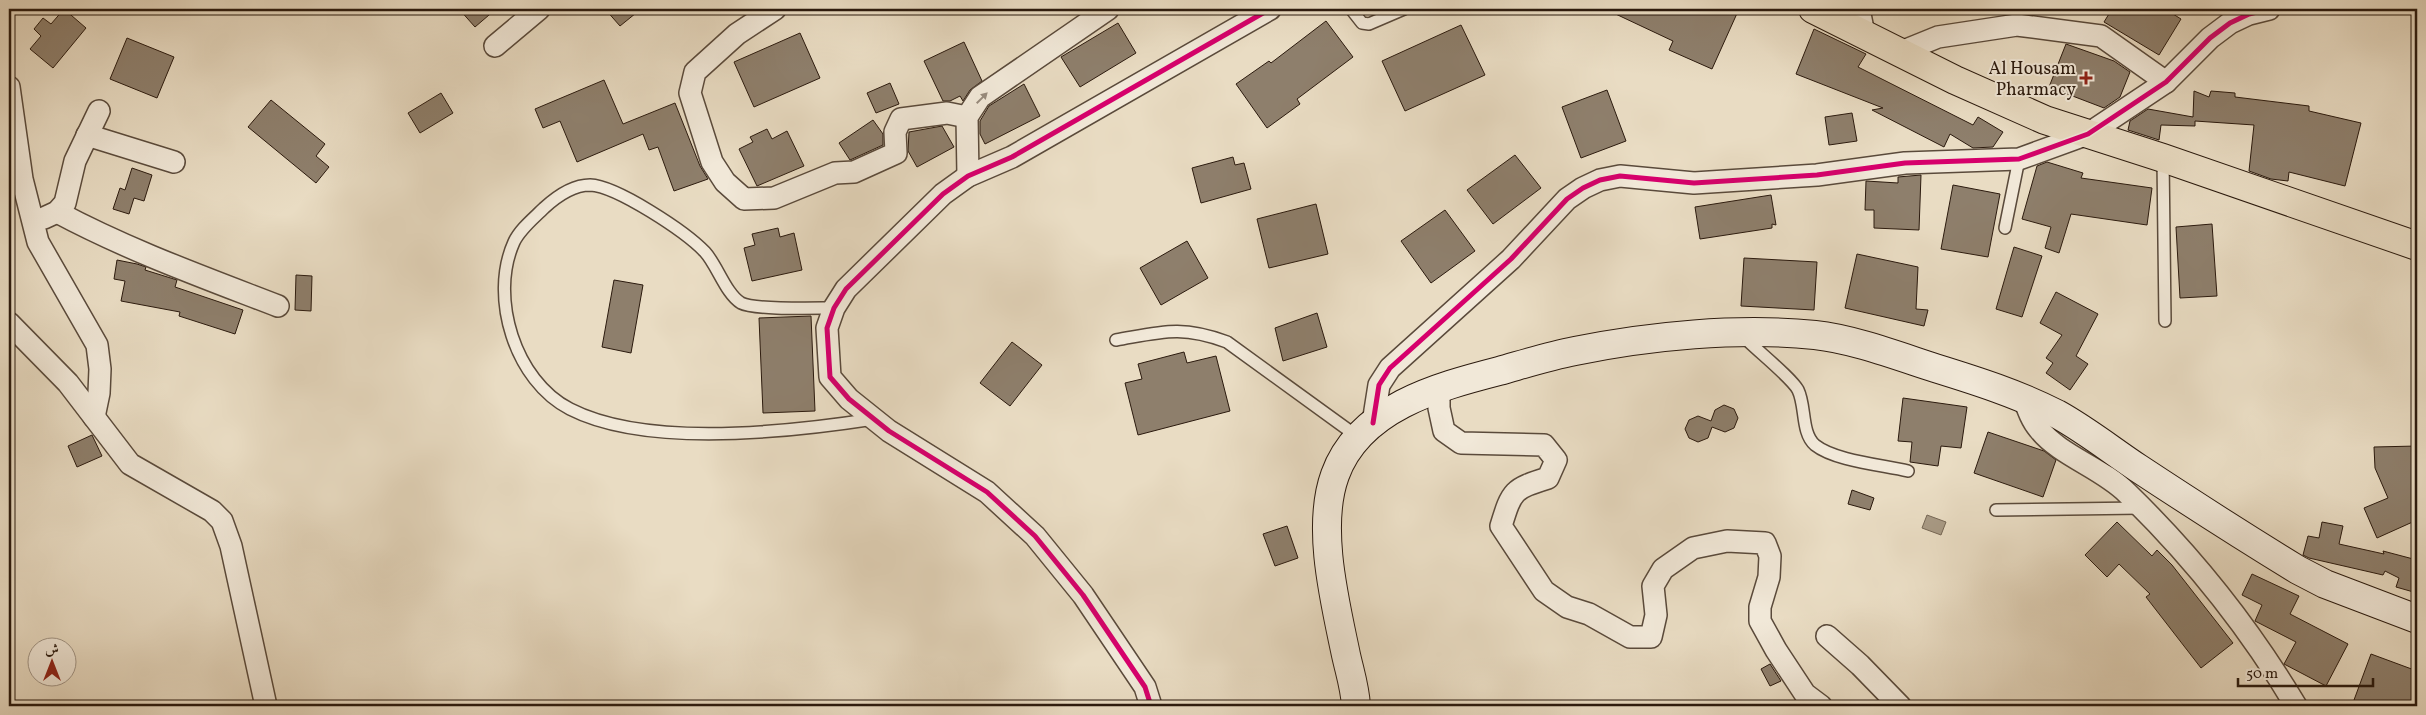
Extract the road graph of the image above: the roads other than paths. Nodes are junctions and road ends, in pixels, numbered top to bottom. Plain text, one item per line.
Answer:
1 (539, 9) edge
2 (775, 9) edge
3 (1108, 9) edge
4 (1270, 9) edge
5 (1352, 9) edge
6 (1404, 9) edge
7 (1813, 9) edge
8 (2269, 9) edge
9 (1862, 21) edge
10 (495, 46) dead end
11 (1901, 52) junction
12 (2166, 82) junction
13 (9, 87) edge
14 (99, 111) dead end
15 (968, 117) junction
16 (2088, 134) junction
17 (88, 135) junction
18 (2163, 158) junction
19 (2019, 159) junction
20 (174, 162) dead end
21 (968, 176) junction
22 (57, 212) junction
23 (34, 218) junction
24 (2004, 228) dead end
25 (2417, 246) edge
26 (278, 306) dead end
27 (834, 308) junction
28 (2165, 321) dead end
29 (9, 323) edge
30 (1740, 333) junction
31 (1116, 340) dead end
32 (1439, 388) junction
33 (2024, 399) junction
34 (94, 417) junction
35 (874, 419) junction
36 (1365, 430) junction
37 (1908, 470) dead end
38 (2141, 508) junction
39 (1996, 510) dead end
40 (2417, 620) edge
41 (1828, 636) dead end
42 (266, 706) edge
43 (1151, 706) edge
44 (1356, 706) edge
45 (1821, 706) edge
46 (1898, 706) edge
47 (2296, 706) edge

1 - 10 street
2 - 15 street
15 -> 3 street
4 - 21 street
5 - 6 lane
7 - 9 main road
8 - 12 street
9 - 11 main road
11 - 12 street
11 - 16 main road
12 - 16 street
13 - 23 street
14 - 17 street
15 - 21 street
16 - 18 main road
16 - 19 street
17 - 20 street
17 - 22 street
18 - 25 main road
18 - 28 lane
19 - 24 lane
19 - 36 street
21 - 27 street
22 - 23 street
22 - 26 street
23 - 34 street
27 - 35 street
27 - 35 lane
29 - 34 street
30 - 32 main road
30 - 33 main road
30 - 37 lane
31 - 36 lane
32 - 36 main road
32 - 45 street
33 - 38 street
33 - 40 main road
34 - 42 street
35 - 43 street
36 - 44 main road
38 - 39 lane
38 - 47 street
41 - 46 street

